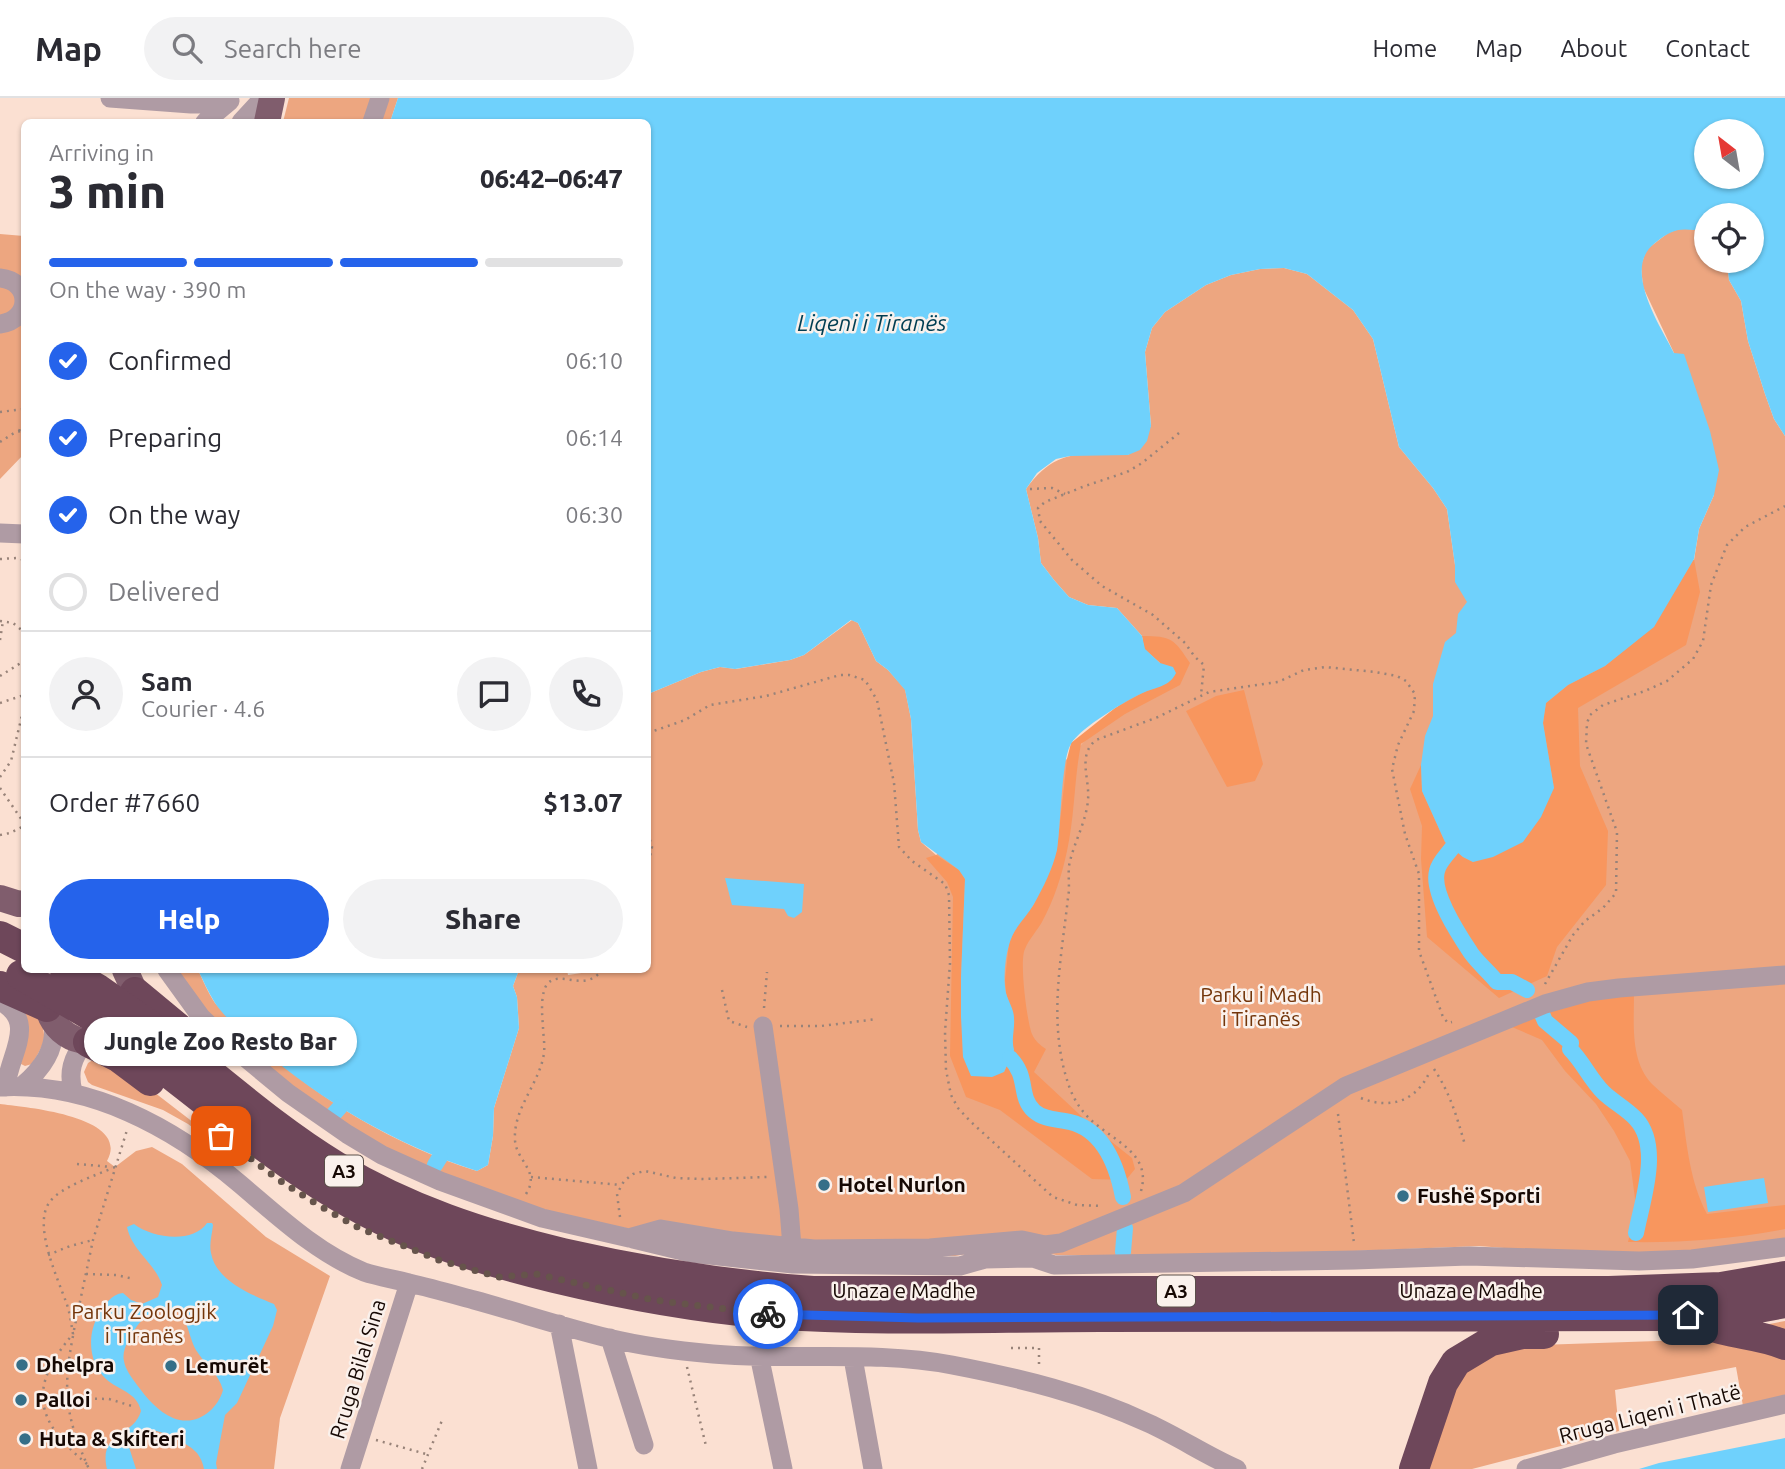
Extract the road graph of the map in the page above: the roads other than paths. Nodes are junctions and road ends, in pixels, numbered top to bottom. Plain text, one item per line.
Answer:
1 (110, 98) edge
2 (263, 98) edge
3 (272, 98) edge
4 (380, 98) edge
5 (224, 101) edge
6 (208, 119) edge
7 (244, 119) edge
8 (268, 119) edge
9 (373, 119) edge
10 (0, 278) edge
11 (21, 284) edge
12 (21, 311) edge
13 (0, 324) edge
14 (0, 533) edge
15 (21, 534) edge
16 (0, 898) edge
17 (21, 902) edge
18 (0, 915) edge
19 (21, 926) edge
20 (0, 936) edge
21 (11, 968) edge
22 (54, 973) edge
23 (70, 973) edge
24 (169, 973) edge
25 (1785, 975) edge
26 (130, 981) edge
27 (0, 1001) edge
28 (50, 1014) junction
29 (763, 1030) road end
30 (143, 1037) junction
31 (81, 1050) junction
32 (47, 1058) junction
33 (9, 1086) edge
34 (60, 1090) junction
35 (1785, 1247) edge
36 (570, 1254) junction
37 (793, 1256) junction
38 (536, 1274) junction
39 (1785, 1276) edge
40 (408, 1283) junction
41 (1785, 1303) edge
42 (1681, 1316) junction
43 (558, 1324) junction
44 (610, 1338) junction
45 (1785, 1345) edge
46 (759, 1355) junction
47 (853, 1358) junction
48 (1785, 1404) edge
49 (644, 1445) dead end
50 (350, 1469) edge
51 (588, 1469) edge
52 (783, 1469) edge
53 (873, 1469) edge
54 (1237, 1469) edge
55 (1414, 1469) edge
56 (1526, 1469) edge

1 - 5 street
2 - 7 street
3 - 8 main road
4 - 9 street
5 - 6 street
10 - 11 street
12 - 13 street
14 - 15 street
16 - 17 main road
18 - 19 highway
20 - 21 highway, Unaza e Madhe / A3
21 - 28 highway
21 - 30 highway, Unaza e Madhe / A3, bridge
22 - 28 main road
23 - 30 highway, Unaza e Madhe / A3, bridge
24 - 37 street
25 - 37 street
26 - 31 main road
26 - 36 highway
27 - 33 street
28 - 31 main road
28 - 32 street
29 - 37 street
30 - 36 highway, Unaza e Madhe / A3
30 - 38 highway, Unaza e Madhe / A3
31 - 34 street
31 - 38 highway
32 - 33 street
32 - 34 street
33 - 34 street
34 - 40 street
35 - 37 street
36 - 39 highway, Unaza e Madhe / A3
38 - 42 highway, Unaza e Madhe / A3
40 - 43 street
40 - 50 street, Rruga Bilal Sina
41 - 42 highway, Unaza e Madhe / A3
42 - 45 highway
42 - 55 highway
43 - 44 street
43 - 51 street
44 - 46 street
44 - 49 street
46 - 47 street
46 - 52 street
47 - 53 street
47 - 54 street
48 - 56 street, Rruga Liqeni i Thatë

